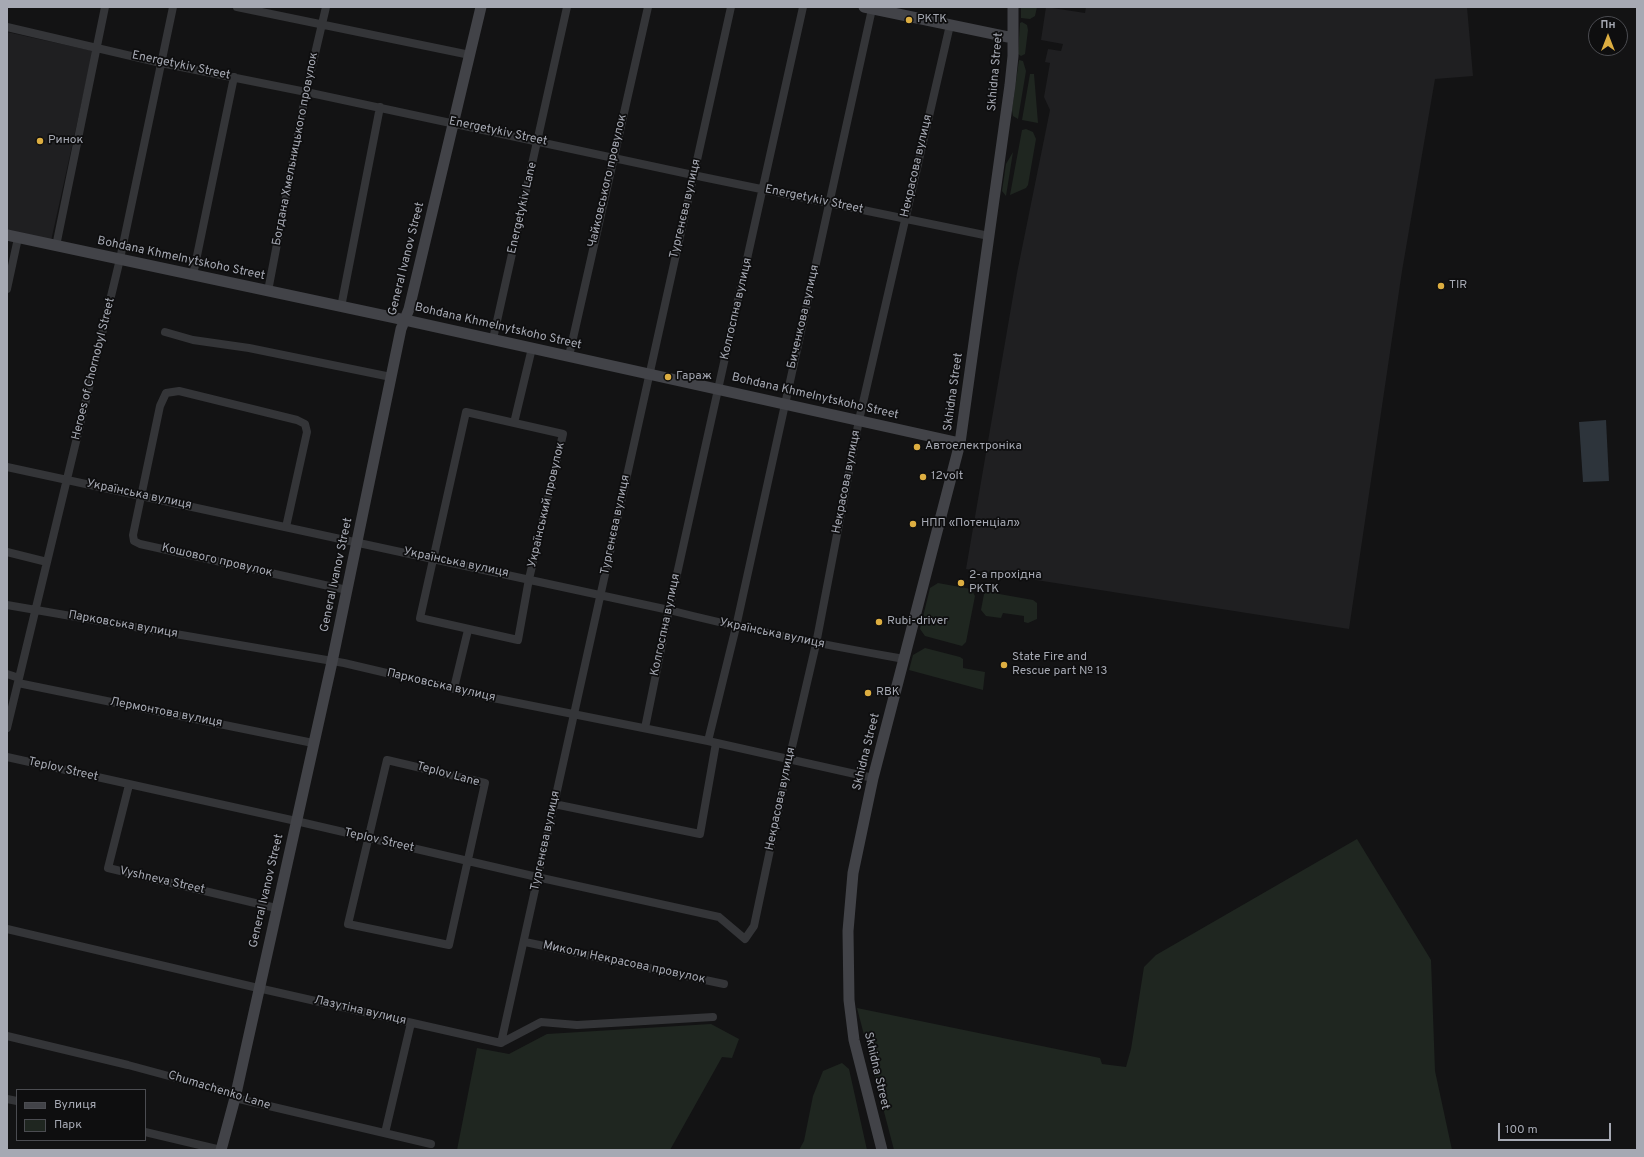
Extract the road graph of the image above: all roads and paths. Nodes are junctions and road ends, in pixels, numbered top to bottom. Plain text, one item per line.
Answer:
1 (105, 7) edge
2 (173, 7) edge
3 (237, 7) edge
4 (326, 7) edge
5 (481, 7) edge
6 (567, 7) edge
7 (648, 7) edge
8 (730, 7) edge
9 (803, 7) edge
10 (1013, 7) edge
11 (868, 8) edge
12 (322, 24) junction
13 (950, 25) junction
14 (7, 27) edge
15 (1013, 38) junction
16 (97, 48) junction
17 (470, 55) junction
18 (161, 63) junction
19 (234, 77) junction
20 (306, 92) junction
21 (380, 107) junction
22 (454, 123) junction
23 (538, 141) junction
24 (613, 158) junction
25 (693, 175) junction
26 (763, 190) junction
27 (829, 203) junction
28 (905, 219) junction
29 (7, 235) edge
30 (989, 236) junction
31 (18, 238) junction
32 (56, 246) junction
33 (120, 259) junction
34 (193, 275) junction
35 (7, 289) edge
36 (268, 291) junction
37 (341, 307) junction
38 (405, 320) junction
39 (165, 332) dead end
40 (493, 339) junction
41 (532, 348) junction
42 (569, 356) junction
43 (649, 374) junction
44 (391, 377) junction
45 (718, 389) junction
46 (784, 404) junction
47 (859, 420) junction
48 (514, 423) junction
49 (960, 443) junction
50 (7, 467) edge
51 (67, 480) junction
52 (141, 495) junction
53 (286, 527) junction
54 (357, 542) junction
55 (7, 552) edge
56 (432, 558) junction
57 (47, 562) junction
58 (530, 579) junction
59 (347, 590) junction
60 (600, 595) junction
61 (7, 605) edge
62 (36, 610) junction
63 (669, 610) junction
64 (736, 627) junction
65 (468, 630) junction
66 (816, 644) junction
67 (904, 659) junction
68 (332, 662) junction
69 (7, 674) edge
70 (19, 680) junction
71 (454, 688) junction
72 (574, 714) junction
73 (7, 728) edge
74 (645, 728) junction
75 (708, 741) junction
76 (313, 743) junction
77 (716, 743) junction
78 (7, 757) edge
79 (789, 760) junction
80 (873, 778) junction
81 (129, 785) junction
82 (554, 804) junction
83 (296, 821) junction
84 (368, 839) junction
85 (468, 862) junction
86 (537, 877) junction
87 (276, 908) junction
88 (7, 929) edge
89 (745, 939) joint
90 (525, 942) junction
91 (724, 984) dead end
92 (258, 988) junction
93 (713, 1016) dead end
94 (411, 1023) junction
95 (7, 1036) edge
96 (501, 1043) junction
97 (235, 1098) junction
98 (146, 1132) edge
99 (385, 1133) junction
100 (432, 1144) dead end
101 (221, 1150) edge
102 (882, 1150) edge

1 - 16 street
2 - 18 street, Heroes of Chornobyl Street
3 - 12 street
4 - 12 street, Богдана Хмельницького провулок
5 - 17 street, General Ivanov Street
6 - 23 street, Energetykiv Lane
7 - 24 street, Чайковського провулок
8 - 25 street, Тургенєва вулиця
9 - 26 street, Колгоспна вулиця
10 - 15 street, Skhidna Street
11 - 13 street
11 - 27 street, Биченкова вулиця
12 - 17 street
12 - 20 street, Богдана Хмельницького провулок
13 - 15 street
13 - 28 street, Некрасова вулиця
14 - 16 street, Energetykiv Street
15 - 30 street, Skhidna Street
16 - 18 street, Energetykiv Street
16 - 32 street
17 - 22 street, General Ivanov Street
18 - 19 street, Energetykiv Street
18 - 33 street, Heroes of Chornobyl Street
19 - 20 street, Energetykiv Street
19 - 34 street
20 - 21 street, Energetykiv Street
20 - 36 street, Богдана Хмельницького провулок
21 - 22 street, Energetykiv Street
21 - 37 street
22 - 23 street, Energetykiv Street
22 - 38 street, General Ivanov Street
23 - 24 street, Energetykiv Street
23 - 40 street, Energetykiv Lane
24 - 25 street, Energetykiv Street
24 - 42 street, Чайковського провулок
25 - 26 street, Energetykiv Street
25 - 43 street, Тургенєва вулиця
26 - 27 street, Energetykiv Street
26 - 45 street, Колгоспна вулиця
27 - 28 street, Energetykiv Street
27 - 46 street, Биченкова вулиця
28 - 30 street, Energetykiv Street
28 - 47 street, Некрасова вулиця
29 - 31 street, Bohdana Khmelnytskoho Street
30 - 49 street, Skhidna Street
31 - 32 street, Bohdana Khmelnytskoho Street
31 - 35 street
32 - 33 street, Bohdana Khmelnytskoho Street
33 - 34 street, Bohdana Khmelnytskoho Street
33 - 51 street, Heroes of Chornobyl Street
34 - 36 street, Bohdana Khmelnytskoho Street
36 - 37 street, Bohdana Khmelnytskoho Street
37 - 38 street, Bohdana Khmelnytskoho Street
38 - 40 street, Bohdana Khmelnytskoho Street
38 - 44 street, General Ivanov Street
39 - 44 street
40 - 41 street, Bohdana Khmelnytskoho Street
41 - 42 street, Bohdana Khmelnytskoho Street
41 - 48 street
42 - 43 street, Bohdana Khmelnytskoho Street
43 - 45 street, Bohdana Khmelnytskoho Street
43 - 60 street, Тургенєва вулиця
44 - 54 street, General Ivanov Street
45 - 46 street, Bohdana Khmelnytskoho Street
45 - 63 street, Колгоспна вулиця
46 - 47 street, Bohdana Khmelnytskoho Street
46 - 64 street, Биченкова вулиця
47 - 49 street, Bohdana Khmelnytskoho Street
47 - 66 street, Некрасова вулиця
48 - 56 street, Український провулок
48 - 58 street, Український провулок
49 - 67 street, Skhidna Street
50 - 51 street, Українська вулиця
51 - 52 street, Українська вулиця
51 - 57 street, Heroes of Chornobyl Street
52 - 53 street, Українська вулиця
52 - 53 street, Кошового провулок
52 - 59 street, Кошового провулок
53 - 54 street, Українська вулиця
54 - 56 street, Українська вулиця
54 - 59 street, General Ivanov Street
55 - 57 street
56 - 58 street, Українська вулиця
56 - 65 street, Український провулок
57 - 62 street, Heroes of Chornobyl Street
58 - 60 street, Українська вулиця
58 - 65 street, Український провулок
59 - 68 street, General Ivanov Street
60 - 63 street, Українська вулиця
60 - 72 street, Тургенєва вулиця
61 - 62 street, Парковська вулиця
62 - 68 street, Парковська вулиця
62 - 70 street, Heroes of Chornobyl Street
63 - 64 street, Українська вулиця
63 - 74 street, Колгоспна вулиця
64 - 66 street, Українська вулиця
64 - 75 street, Биченкова вулиця
65 - 71 street
66 - 67 street, Українська вулиця
66 - 79 street, Некрасова вулиця
67 - 80 street, Skhidna Street
68 - 71 street, Парковська вулиця
68 - 76 street, General Ivanov Street
69 - 70 street, Лермонтова вулиця
70 - 73 street, Heroes of Chornobyl Street
70 - 76 street, Лермонтова вулиця
71 - 72 street, Парковська вулиця
72 - 74 street, Парковська вулиця
72 - 82 street, Тургенєва вулиця
74 - 75 street, Парковська вулиця
75 - 77 street, Парковська вулиця
76 - 83 street, General Ivanov Street
77 - 79 street, Парковська вулиця
77 - 82 street
78 - 81 street, Teplov Street
79 - 80 street, Парковська вулиця
79 - 89 street, Некрасова вулиця
80 - 102 street, Skhidna Street
81 - 83 street, Teplov Street
81 - 87 street, Vyshneva Street
82 - 86 street, Тургенєва вулиця
83 - 84 street, Teplov Street
83 - 87 street, General Ivanov Street
84 - 85 street, Teplov Street
84 - 85 street, Teplov Lane
84 - 85 street, Teplov Lane
85 - 86 street, Teplov Street
86 - 89 street, Teplov Street
86 - 90 street, Тургенєва вулиця
87 - 92 street, General Ivanov Street
88 - 92 street, Лазутіна вулиця
90 - 91 street, Миколи Некрасова провулок
90 - 96 street, Тургенєва вулиця
92 - 94 street, Лазутіна вулиця
92 - 97 street, General Ivanov Street
93 - 96 street
94 - 96 street, Лазутіна вулиця
94 - 99 street
95 - 97 street, Chumachenko Lane
97 - 99 street, Chumachenko Lane
97 - 101 street, General Ivanov Street
98 - 101 street
99 - 100 street, Chumachenko Lane

